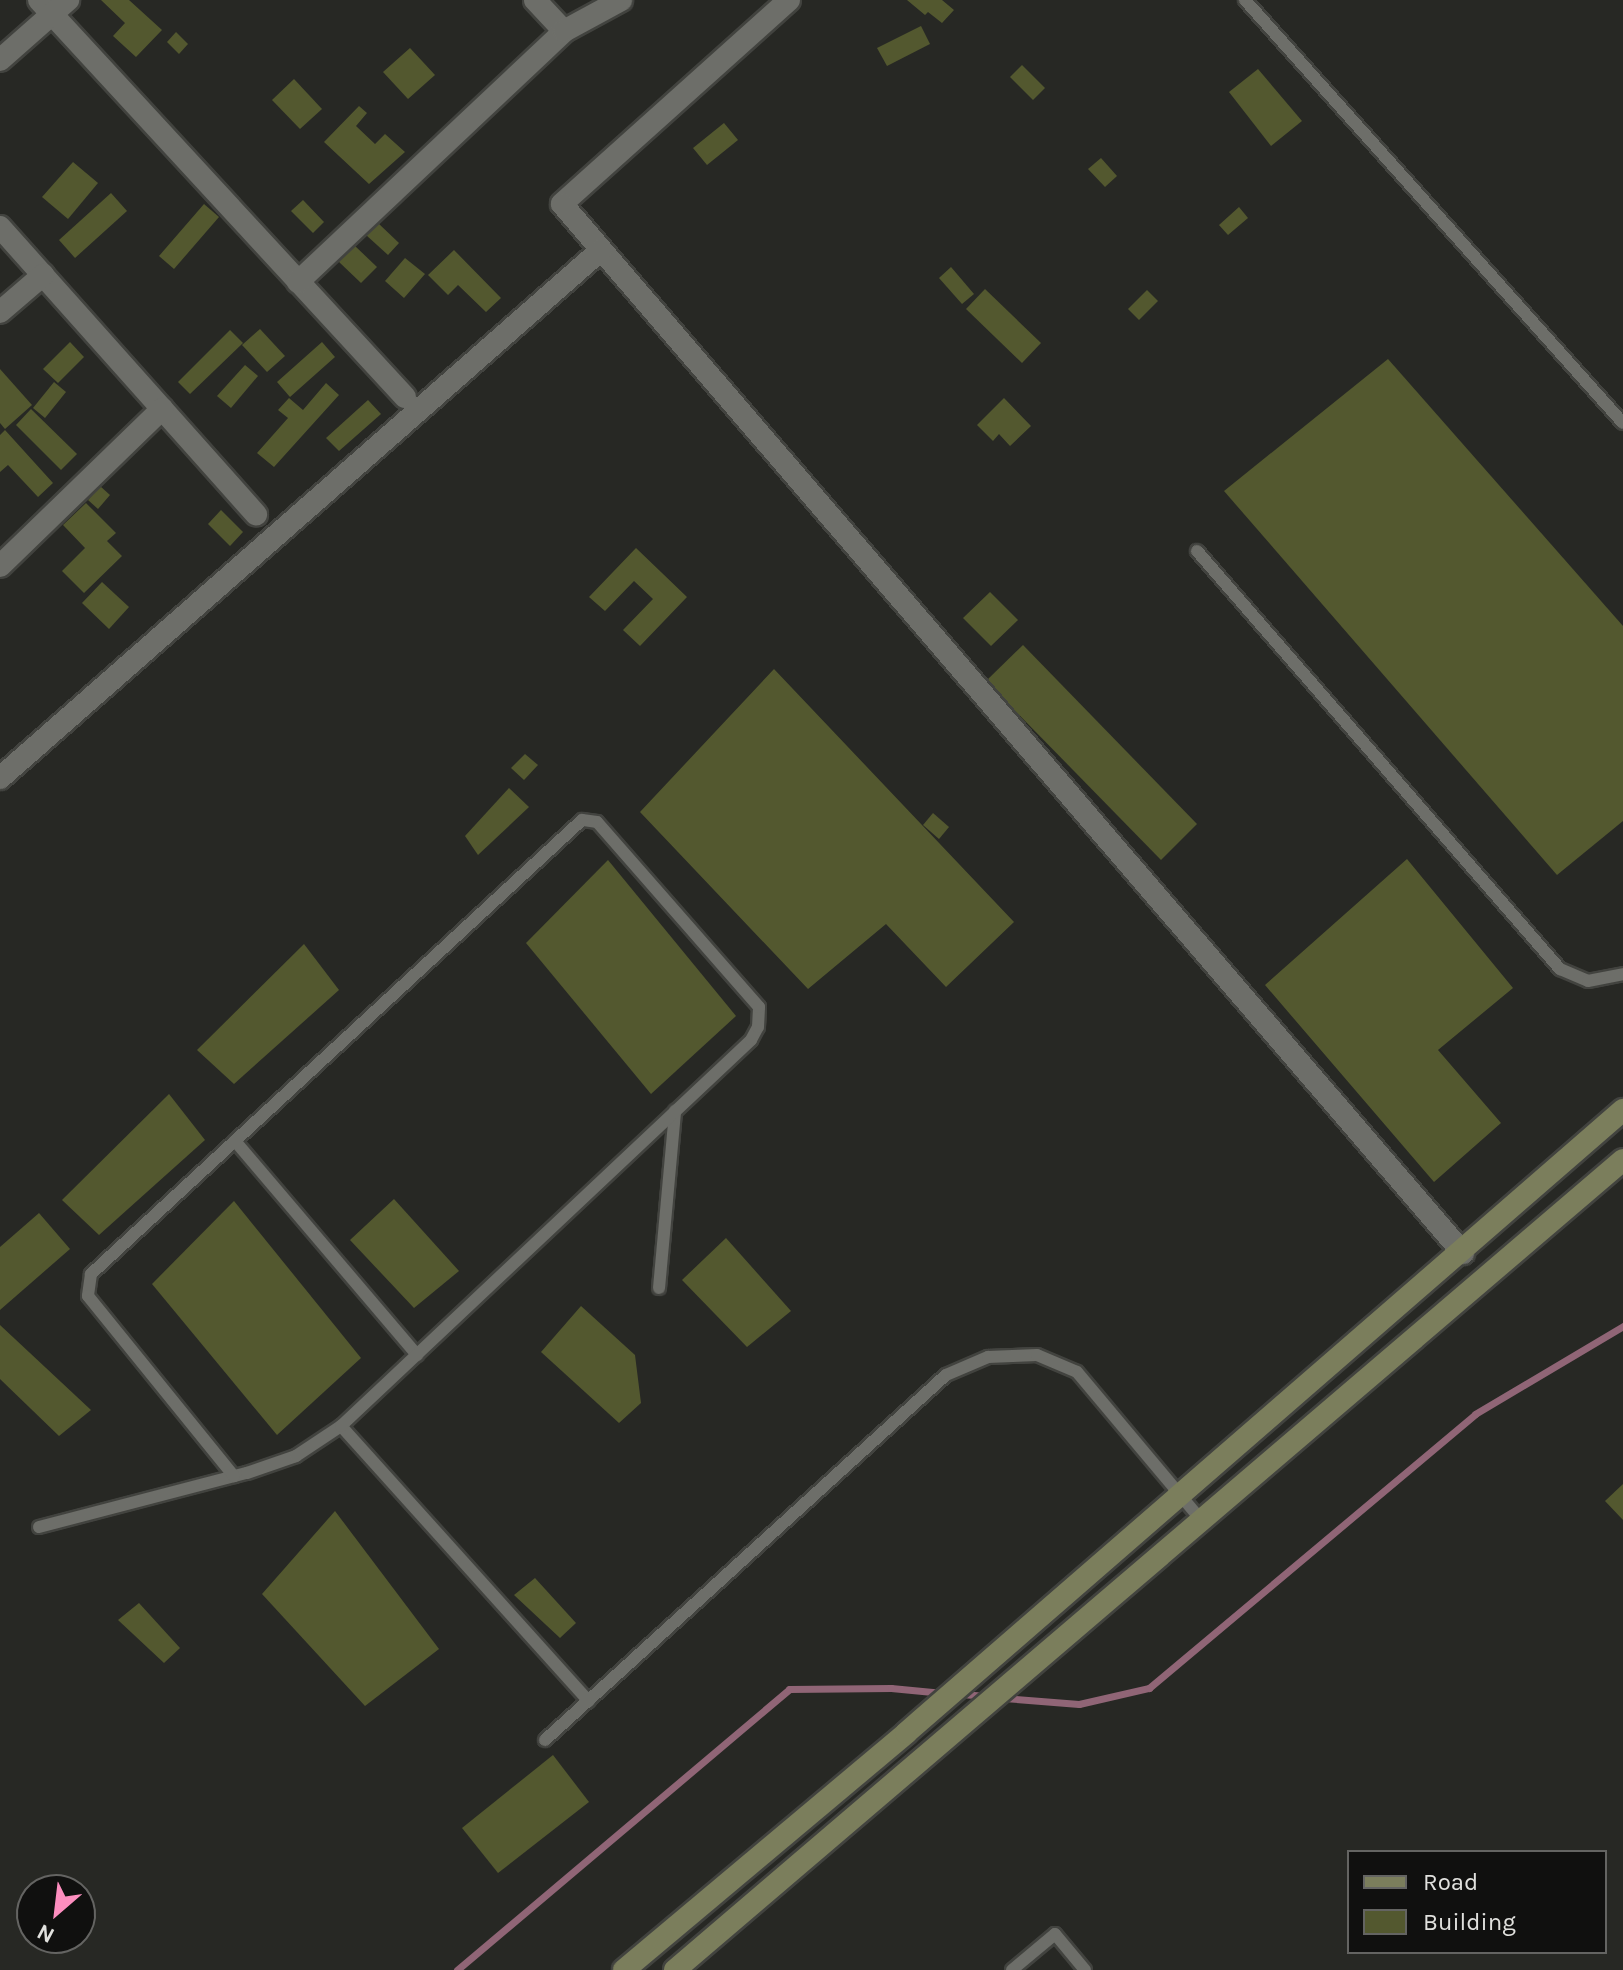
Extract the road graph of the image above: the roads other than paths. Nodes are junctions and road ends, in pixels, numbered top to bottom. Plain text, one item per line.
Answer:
1 (535, 0) edge
2 (621, 0) edge
3 (789, 0) edge
4 (1245, 0) edge
5 (53, 5) edge
6 (564, 31) junction
7 (0, 60) edge
8 (0, 227) edge
9 (601, 250) junction
10 (43, 275) junction
11 (298, 282) junction
12 (0, 312) edge
13 (405, 397) dead end
14 (162, 409) junction
15 (1623, 423) edge
16 (256, 514) dead end
17 (1197, 551) dead end
18 (0, 566) edge
19 (0, 778) edge
20 (1623, 974) edge
21 (1623, 1110) edge
22 (675, 1111) junction
23 (235, 1141) junction
24 (1623, 1160) edge
25 (1463, 1253) junction
26 (659, 1288) dead end
27 (417, 1355) junction
28 (341, 1426) junction
29 (234, 1476) junction
30 (1179, 1495) junction
31 (1203, 1522) junction
32 (39, 1527) dead end
33 (589, 1701) junction
34 (545, 1740) dead end
35 (624, 1970) edge
36 (675, 1970) edge
37 (1012, 1970) edge
38 (1085, 1970) edge

1 - 6 street
2 - 6 street
3 - 9 street
4 - 15 lane
5 - 7 street
5 - 11 street
6 - 11 street
8 - 10 street
9 - 19 street
9 - 25 street
10 - 12 street
10 - 14 street
11 - 13 street
14 - 16 street
14 - 18 street
17 - 20 lane
21 - 25 main road
22 - 23 lane
22 - 26 lane
22 - 27 lane
23 - 27 lane
23 - 29 lane
24 - 31 main road
25 - 30 main road
27 - 28 lane
28 - 29 lane
28 - 33 lane
29 - 32 lane
30 - 31 lane
30 - 33 lane
30 - 35 main road
31 - 36 main road
33 - 34 lane
37 - 38 lane

